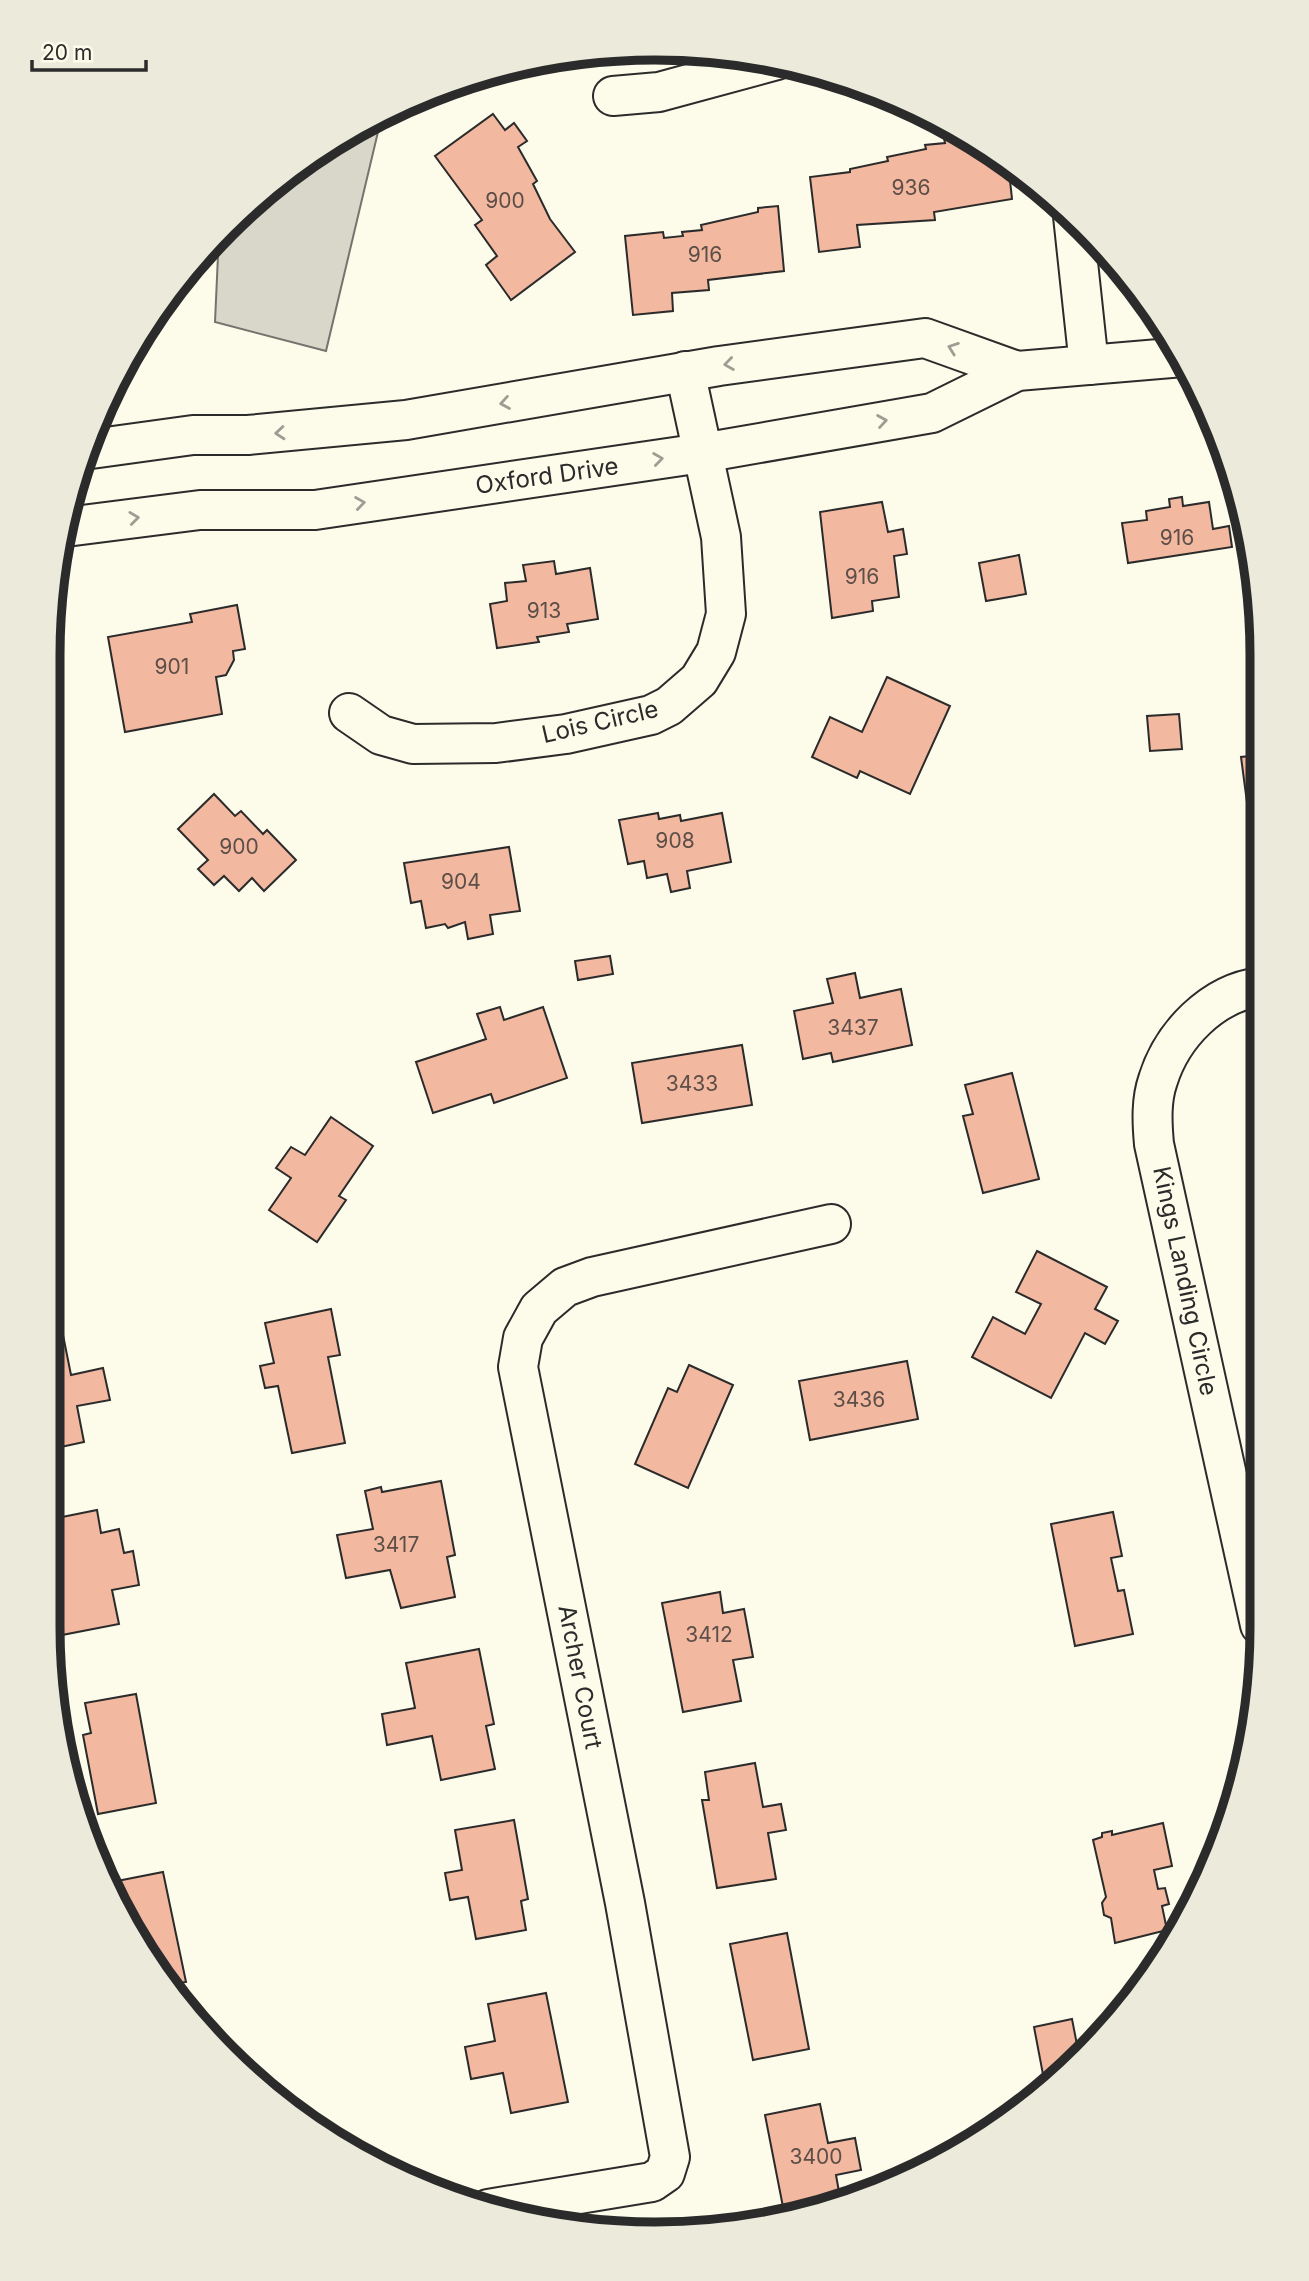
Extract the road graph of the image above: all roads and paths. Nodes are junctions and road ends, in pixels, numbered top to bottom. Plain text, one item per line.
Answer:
1 (749, 68) edge
2 (613, 96) dead end
3 (1075, 234) edge
4 (1171, 358) edge
5 (1089, 365) junction
6 (685, 371) junction
7 (1017, 371) junction
8 (97, 448) edge
9 (702, 453) junction
10 (74, 526) edge
11 (349, 713) dead end
12 (1250, 989) edge
13 (831, 1224) dead end
14 (1250, 1580) edge
15 (515, 2204) edge

1 - 2 street
3 - 5 street
4 - 5 street, Oxford Drive
5 - 7 street, Oxford Drive
7 -> 6 street, Oxford Drive
6 -> 8 street, Oxford Drive
6 - 9 street, Lois Circle
9 -> 7 street, Oxford Drive
10 -> 9 street, Oxford Drive
9 - 11 street, Lois Circle
12 - 14 street, Kings Landing Circle
13 - 15 street, Archer Court

